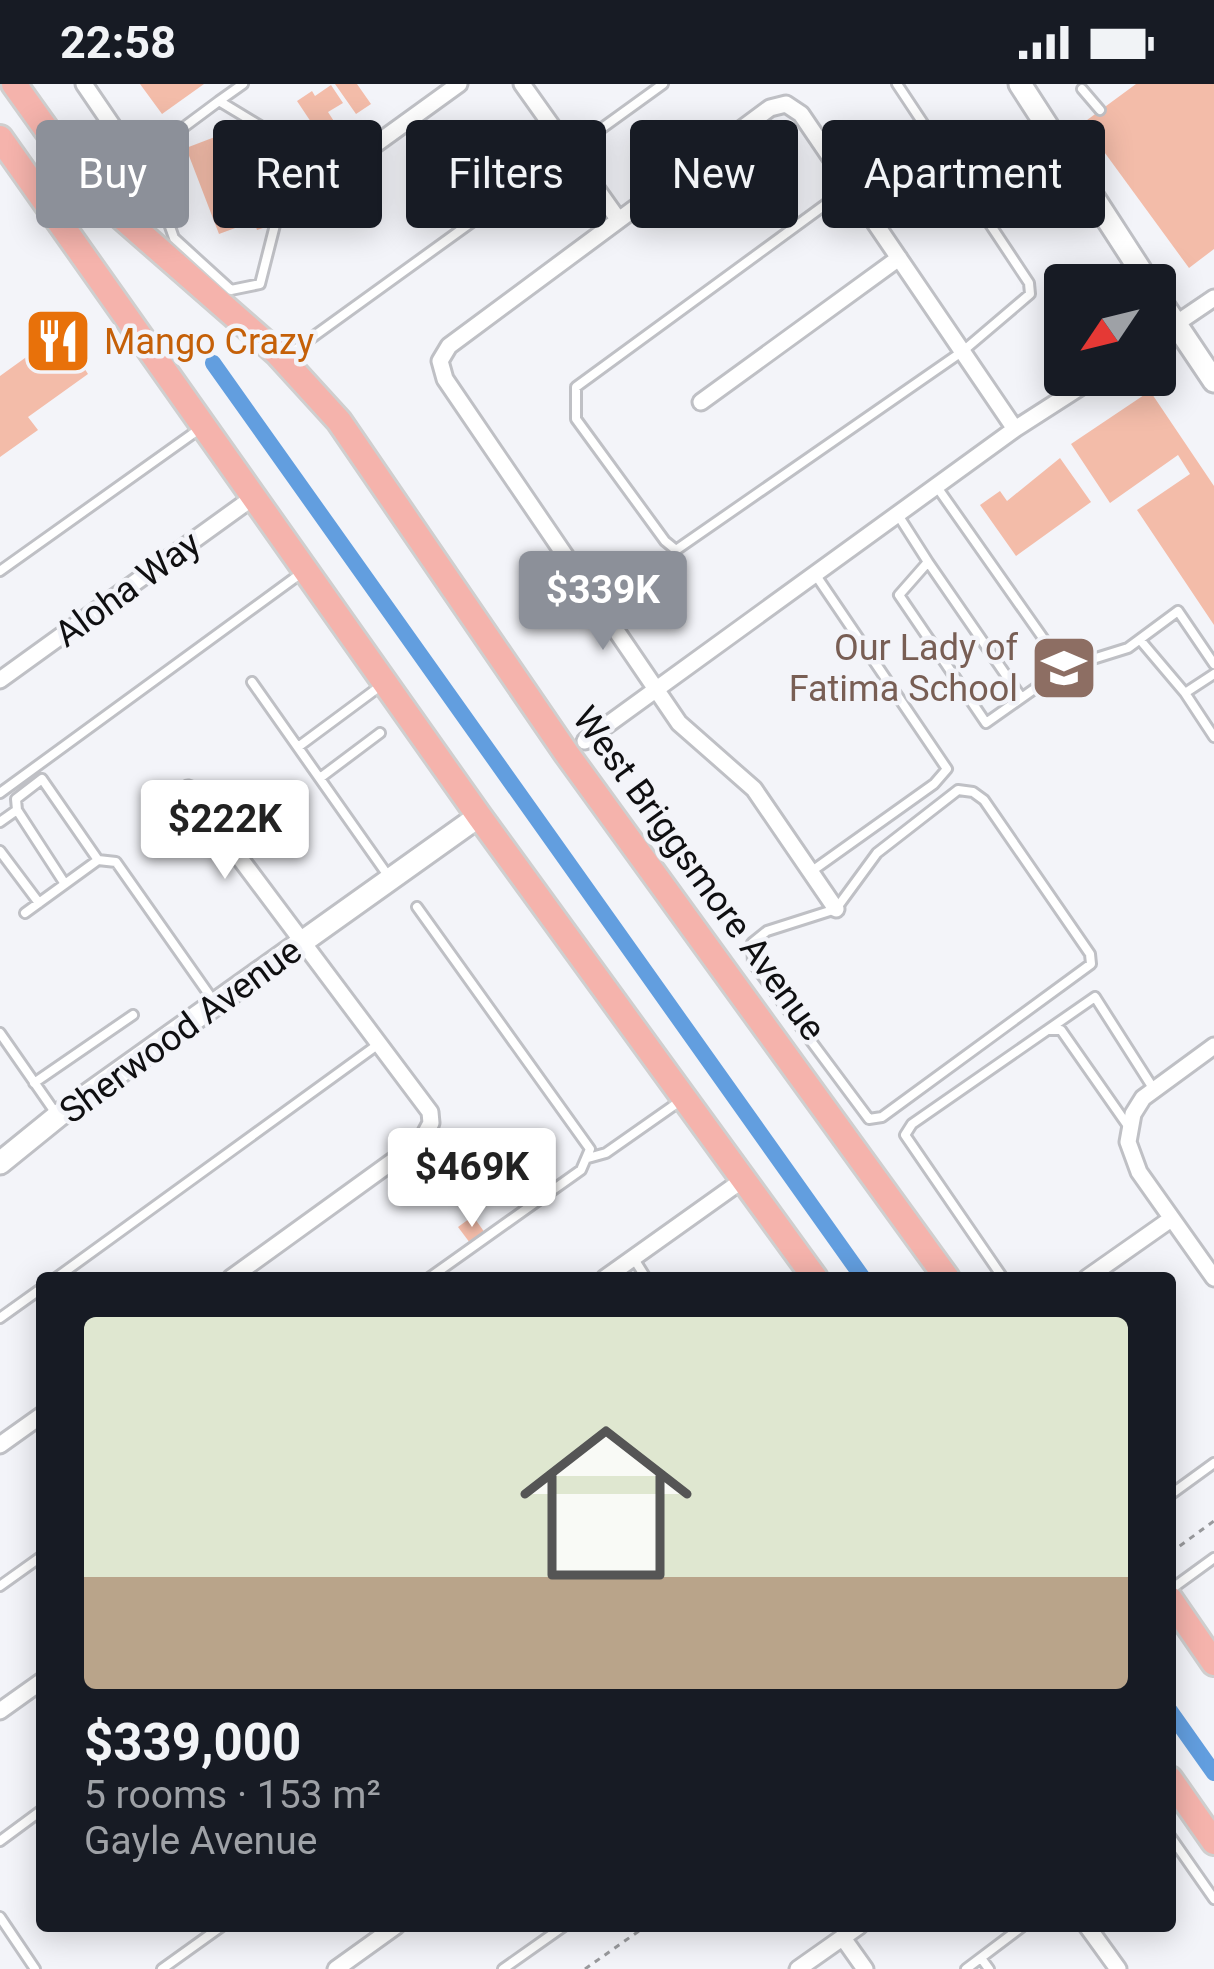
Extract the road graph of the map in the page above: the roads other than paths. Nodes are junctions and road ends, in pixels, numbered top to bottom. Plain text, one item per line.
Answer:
1 (14, 84) edge
2 (84, 84) edge
3 (243, 84) edge
4 (459, 84) edge
5 (521, 84) edge
6 (663, 84) edge
7 (897, 84) edge
8 (1020, 84) edge
9 (1082, 89) dead end
10 (219, 101) junction
11 (1100, 110) dead end
12 (109, 120) edge
13 (250, 120) edge
14 (548, 120) edge
15 (189, 123) edge
16 (606, 125) edge
17 (0, 139) edge
18 (382, 139) edge
19 (822, 145) edge
20 (606, 202) edge
21 (822, 207) edge
22 (617, 219) junction
23 (170, 228) edge
24 (274, 228) edge
25 (463, 228) edge
26 (878, 228) edge
27 (899, 258) junction
28 (1136, 264) edge
29 (1214, 298) edge
30 (1176, 324) edge
31 (1176, 326) edge
32 (963, 351) junction
33 (282, 358) junction
34 (1214, 381) edge
35 (1067, 396) edge
36 (700, 402) dead end
37 (204, 425) junction
38 (1016, 429) junction
39 (937, 486) junction
40 (255, 496) junction
41 (898, 514) junction
42 (928, 562) junction
43 (306, 570) junction
44 (0, 572) edge
45 (815, 574) junction
46 (1141, 640) junction
47 (1214, 664) edge
48 (1064, 668) junction
49 (1214, 674) edge
50 (0, 680) edge
51 (253, 682) dead end
52 (386, 682) junction
53 (658, 688) junction
54 (1185, 693) junction
55 (1021, 697) junction
56 (380, 734) dead end
57 (1214, 736) edge
58 (585, 741) dead end
59 (298, 747) junction
60 (320, 778) junction
61 (188, 789) dead end
62 (0, 793) edge
63 (17, 810) junction
64 (479, 816) junction
65 (0, 823) edge
66 (0, 851) edge
67 (98, 860) junction
68 (810, 872) junction
69 (391, 880) junction
70 (65, 884) junction
71 (39, 903) junction
72 (417, 907) dead end
73 (836, 909) junction
74 (25, 913) dead end
75 (303, 942) junction
76 (215, 1004) junction
77 (133, 1015) dead end
78 (1045, 1030) junction
79 (0, 1034) edge
80 (380, 1042) junction
81 (1214, 1046) edge
82 (34, 1083) junction
83 (1154, 1088) junction
84 (685, 1098) junction
85 (58, 1116) junction
86 (1129, 1127) junction
87 (588, 1159) junction
88 (0, 1163) edge
89 (744, 1179) junction
90 (1172, 1219) junction
91 (633, 1258) junction
92 (64, 1272) edge
93 (239, 1272) edge
94 (437, 1272) edge
95 (613, 1272) edge
96 (642, 1272) edge
97 (811, 1272) edge
98 (943, 1272) edge
99 (1000, 1272) edge
100 (1096, 1272) edge
101 (1214, 1278) edge
102 (36, 1292) edge
103 (0, 1318) edge
104 (36, 1419) edge
105 (0, 1445) edge
106 (1214, 1463) edge
107 (1176, 1491) edge
108 (1214, 1558) edge
109 (36, 1560) edge
110 (0, 1586) edge
111 (1176, 1586) edge
112 (1176, 1608) edge
113 (1214, 1663) edge
114 (36, 1685) edge
115 (0, 1711) edge
116 (1176, 1788) edge
117 (36, 1814) edge
118 (0, 1841) edge
119 (1214, 1842) edge
120 (1176, 1845) edge
121 (1214, 1899) edge
122 (0, 1917) edge
123 (214, 1932) edge
124 (388, 1932) edge
125 (555, 1932) edge
126 (851, 1932) edge
127 (1015, 1932) edge
128 (1091, 1932) edge
129 (843, 1938) junction
130 (981, 1958) junction
131 (35, 1969) edge
132 (162, 1969) edge
133 (336, 1969) edge
134 (503, 1969) edge
135 (798, 1969) edge
136 (866, 1969) edge
137 (966, 1969) edge
138 (989, 1969) edge
139 (1118, 1969) edge

1 - 33 main road, West Briggsmore Avenue
2 - 12 street
3 - 10 lane
4 - 18 street
5 - 14 street
6 - 16 lane
7 - 32 lane
8 - 28 street
9 - 11 lane
10 - 13 lane
10 - 15 lane
17 - 37 main road
19 - 22 street
20 - 22 street
21 - 32 lane
22 - 53 street
23 - 24 lane
25 - 33 lane
26 - 27 street
27 - 32 street
27 - 36 street
29 - 30 street
31 - 34 street
32 - 38 street
33 - 98 main road, West Briggsmore Avenue
35 - 38 street
37 - 40 main road
37 - 44 lane
38 - 39 street
39 - 41 street
39 - 48 lane
40 - 43 main road
40 - 50 street, Aloha Way
41 - 42 lane
41 - 45 street
42 - 55 lane
42 - 55 lane
43 - 52 main road
43 - 62 lane
45 - 53 street
45 - 68 lane
46 - 47 lane
46 - 48 lane
46 - 54 lane
48 - 55 lane
49 - 54 lane
51 - 59 lane
52 - 59 lane
52 - 64 main road
53 - 58 street
53 - 68 street
54 - 57 lane
56 - 60 lane
59 - 60 lane
60 - 69 lane
61 - 75 street
63 - 65 lane
63 - 67 lane
63 - 70 lane
64 - 69 street, Sherwood Avenue
64 - 84 main road
66 - 71 lane
67 - 70 lane
67 - 76 lane
68 - 73 street
69 - 75 street, Sherwood Avenue
70 - 71 lane
71 - 74 lane
72 - 87 lane
73 - 73 lane
75 - 76 street, Sherwood Avenue
75 - 80 street
76 - 85 street, Sherwood Avenue
77 - 82 lane
78 - 83 lane
78 - 86 lane
78 - 99 lane
79 - 82 lane
80 - 92 lane
80 - 93 street
81 - 83 street
82 - 85 lane
83 - 86 street
84 - 87 lane
84 - 89 main road
85 - 88 street, Sherwood Avenue
86 - 90 street
87 - 94 lane
89 - 91 street
89 - 97 main road
90 - 100 street
90 - 101 street
91 - 95 street
91 - 96 lane
102 - 103 lane
104 - 105 street
106 - 107 lane
108 - 111 lane
109 - 110 lane
112 - 113 main road
114 - 115 street
116 - 119 main road
117 - 118 lane
120 - 121 lane
122 - 131 lane
123 - 132 lane
124 - 133 street
125 - 134 lane
126 - 129 street
127 - 130 lane
128 - 139 street
129 - 135 street
129 - 136 street
130 - 137 lane
130 - 138 lane

